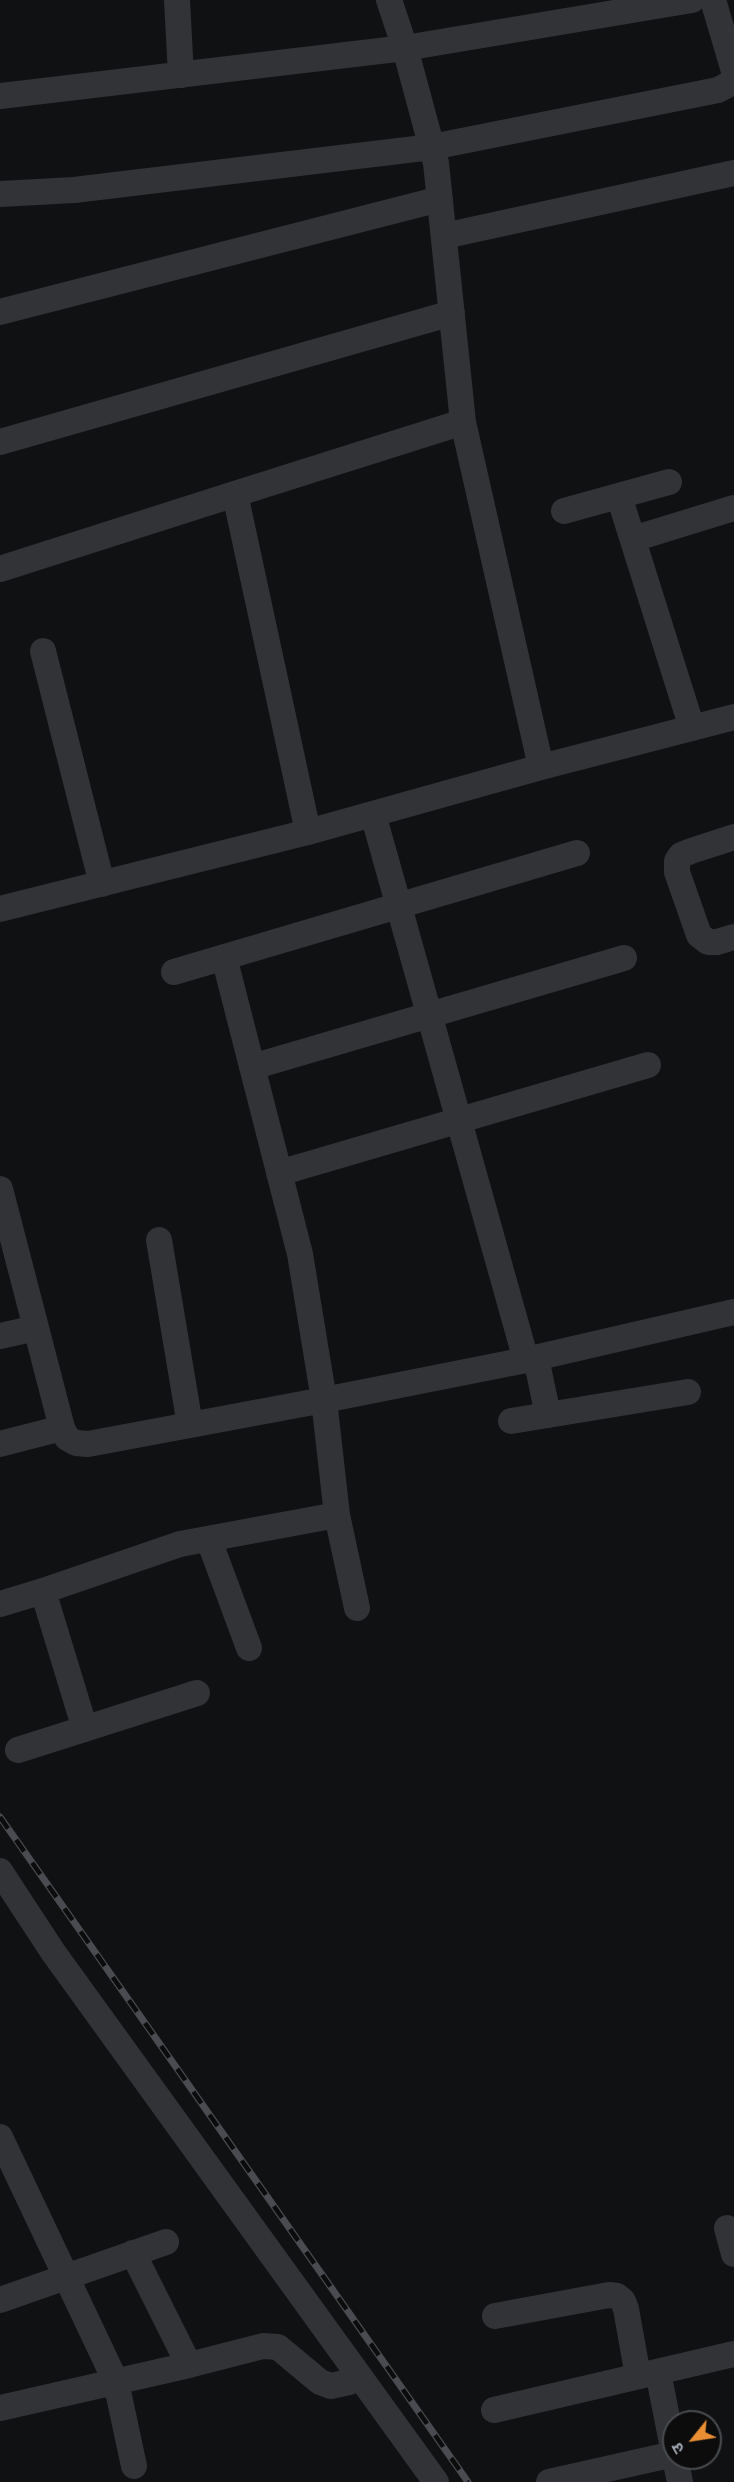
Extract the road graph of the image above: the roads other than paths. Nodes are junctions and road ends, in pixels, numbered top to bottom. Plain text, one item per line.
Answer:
1 (177, 0) edge
2 (389, 0) edge
3 (692, 0) edge
4 (713, 0) edge
5 (405, 48) junction
6 (734, 73) edge
7 (181, 75) junction
8 (0, 96) edge
9 (432, 147) junction
10 (734, 173) edge
11 (0, 194) edge
12 (440, 199) junction
13 (444, 236) junction
14 (0, 312) edge
15 (452, 313) junction
16 (463, 422) junction
17 (0, 442) edge
18 (669, 482) dead end
19 (235, 494) junction
20 (619, 496) junction
21 (734, 508) edge
22 (564, 511) dead end
23 (633, 539) junction
24 (0, 569) edge
25 (43, 651) dead end
26 (734, 717) edge
27 (692, 728) junction
28 (541, 767) junction
29 (373, 814) junction
30 (308, 832) junction
31 (734, 837) edge
32 (577, 853) dead end
33 (102, 884) junction
34 (398, 905) junction
35 (0, 909) edge
36 (734, 937) edge
37 (224, 957) junction
38 (624, 958) dead end
39 (174, 972) dead end
40 (429, 1015) junction
41 (648, 1065) dead end
42 (252, 1067) junction
43 (459, 1120) junction
44 (279, 1173) junction
45 (0, 1189) edge
46 (159, 1240) dead end
47 (7, 1243) edge
48 (734, 1312) edge
49 (36, 1328) junction
50 (0, 1336) edge
51 (531, 1359) junction
52 (688, 1392) dead end
53 (324, 1400) junction
54 (548, 1415) junction
55 (511, 1421) dead end
56 (190, 1425) junction
57 (62, 1428) junction
58 (0, 1444) edge
59 (337, 1515) junction
60 (209, 1540) junction
61 (43, 1591) junction
62 (0, 1604) edge
63 (357, 1608) dead end
64 (249, 1648) dead end
65 (197, 1693) dead end
66 (85, 1729) junction
67 (18, 1750) dead end
68 (0, 1871) edge
69 (0, 2136) edge
70 (728, 2228) dead end
71 (166, 2242) dead end
72 (133, 2253) junction
73 (734, 2254) edge
74 (66, 2277) junction
75 (0, 2300) edge
76 (495, 2316) dead end
77 (734, 2354) edge
78 (189, 2366) junction
79 (648, 2374) junction
80 (359, 2376) junction
81 (116, 2382) junction
82 (0, 2408) edge
83 (494, 2410) dead end
84 (662, 2418) edge
85 (662, 2458) edge
86 (134, 2466) dead end
87 (436, 2482) edge
88 (549, 2482) edge

1 - 7 street
2 - 5 street
3 - 5 street
4 - 6 street
5 - 7 street
5 - 9 street
6 - 9 street
7 - 8 street
9 - 11 street
9 - 12 street
10 - 13 street
12 - 13 street
12 - 14 street
13 - 15 street
15 - 16 street
15 - 17 street
16 - 19 street
16 - 28 street
18 - 20 street
19 - 24 street
19 - 30 street
20 - 22 street
20 - 23 street
21 - 23 street
23 - 27 street
25 - 33 street
26 - 27 street
27 - 28 street
28 - 29 street
29 - 30 street
29 - 34 street
30 - 33 street
31 - 36 street
32 - 34 street
33 - 35 street
34 - 37 street
34 - 40 street
37 - 39 street
37 - 42 street
38 - 40 street
40 - 42 street
40 - 43 street
41 - 43 street
42 - 44 street
43 - 44 street
43 - 51 street
44 - 53 street
45 - 47 street
46 - 56 street
47 - 49 street
48 - 51 street
49 - 50 street
49 - 57 street
51 - 53 street
51 - 54 street
52 - 54 street
53 - 56 street
53 - 59 street
54 - 55 street
56 - 57 street
57 - 58 street
59 - 60 street
59 - 63 street
60 - 61 street
60 - 64 street
61 - 62 street
61 - 66 street
65 - 66 street
66 - 67 street
68 - 80 street
69 - 74 street
70 - 73 street
71 - 72 street
72 - 74 street
72 - 78 street
74 - 75 street
74 - 81 street
76 - 79 street
77 - 79 street
78 - 80 street
78 - 81 street
79 - 83 street
79 - 84 street
80 - 87 street
81 - 82 street
81 - 86 street
85 - 88 street

